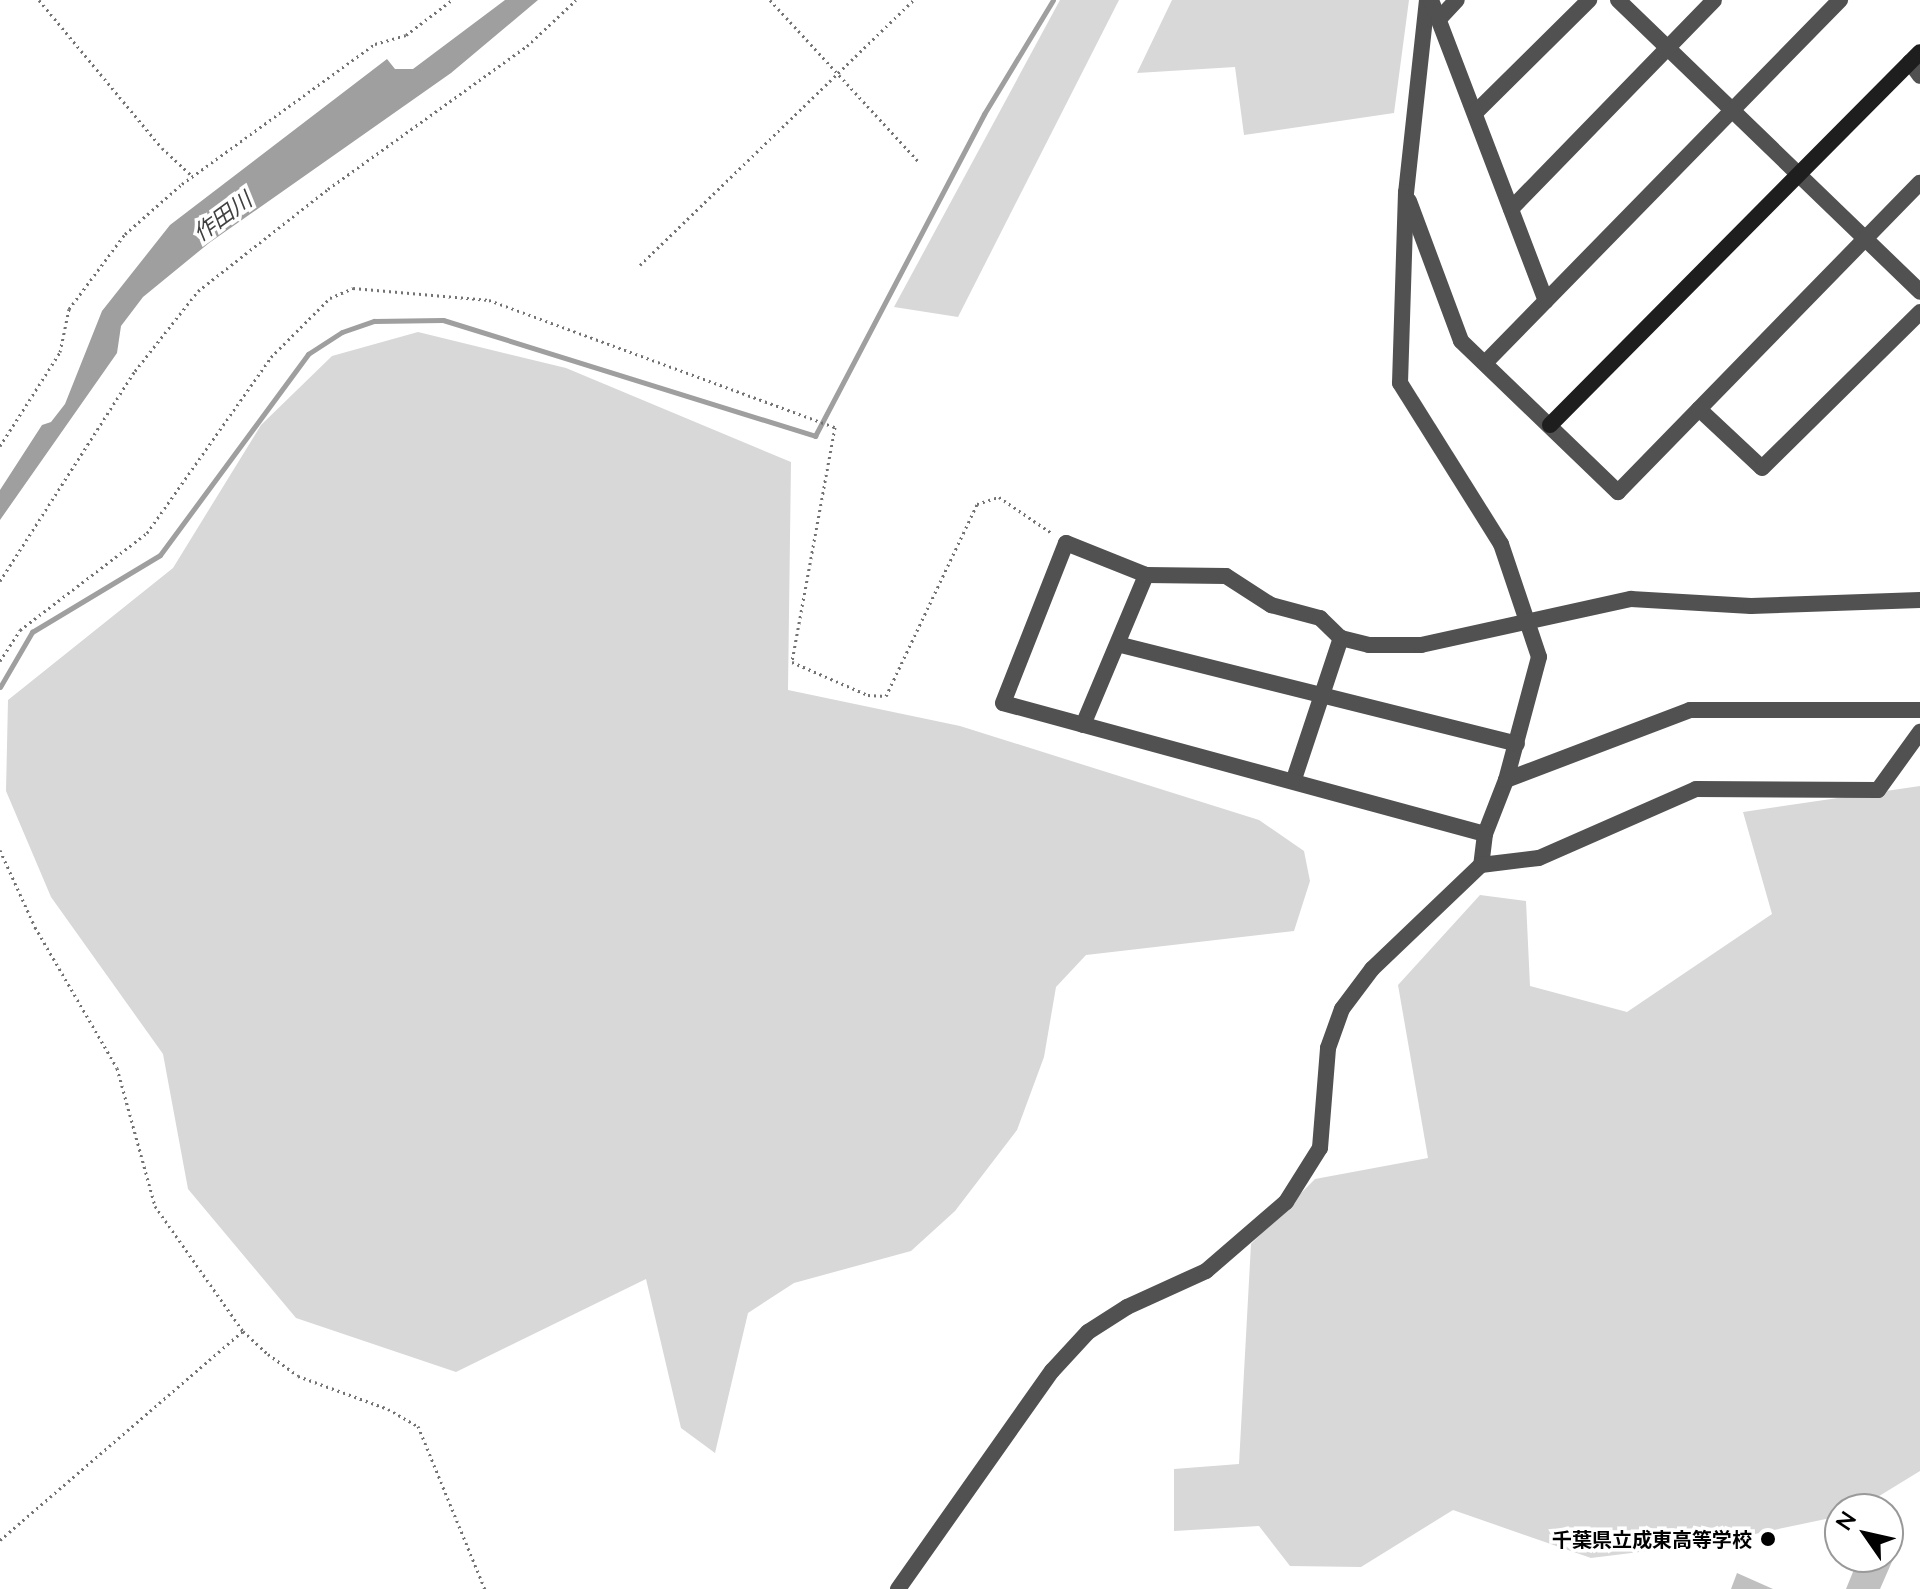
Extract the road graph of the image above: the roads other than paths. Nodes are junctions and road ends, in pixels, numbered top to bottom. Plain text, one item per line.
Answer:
1 (1429, 0) edge
2 (1457, 0) edge
3 (1589, 0) edge
4 (1618, 0) edge
5 (1714, 0) edge
6 (1840, 0) edge
7 (1439, 19) junction
8 (1667, 48) junction
9 (1917, 63) edge
10 (1477, 111) junction
11 (1733, 111) junction
12 (1801, 174) junction
13 (1920, 183) edge
14 (1406, 192) junction
15 (1511, 209) junction
16 (1865, 236) junction
17 (1920, 292) edge
18 (1546, 301) junction
19 (1920, 312) edge
20 (1912, 328) edge
21 (1485, 363) junction
22 (1699, 409) junction
23 (1550, 425) junction
24 (1146, 575) junction
25 (1920, 600) edge
26 (1525, 622) junction
27 (1341, 638) junction
28 (1121, 645) junction
29 (1320, 695) junction
30 (1920, 710) edge
31 (1083, 725) junction
32 (1920, 732) edge
33 (1517, 744) junction
34 (1294, 779) junction
35 (1506, 780) junction
36 (1485, 834) junction
37 (1481, 865) junction
38 (898, 1589) edge

1 - 7 street
1 - 14 street
2 - 7 street
3 - 10 street
4 - 8 street
5 - 8 street
6 - 11 street
7 - 10 street
8 - 11 street
8 - 15 street
9 - 12 street
10 - 15 street
11 - 12 street
11 - 18 street
12 - 16 street
12 - 23 street
13 - 16 street
14 - 21 street
14 - 26 street
15 - 18 street
16 - 17 street
16 - 22 street
18 - 21 street
19 - 20 street
20 - 22 street
21 - 23 street
22 - 23 street
24 - 27 street
24 - 28 street
24 - 31 street
25 - 26 street
26 - 27 street
26 - 33 street
27 - 29 street
28 - 29 street
28 - 31 street
29 - 33 street
29 - 34 street
30 - 35 street
31 - 34 street
32 - 37 street
33 - 35 street
34 - 36 street
35 - 36 street
36 - 37 street
37 - 38 street

